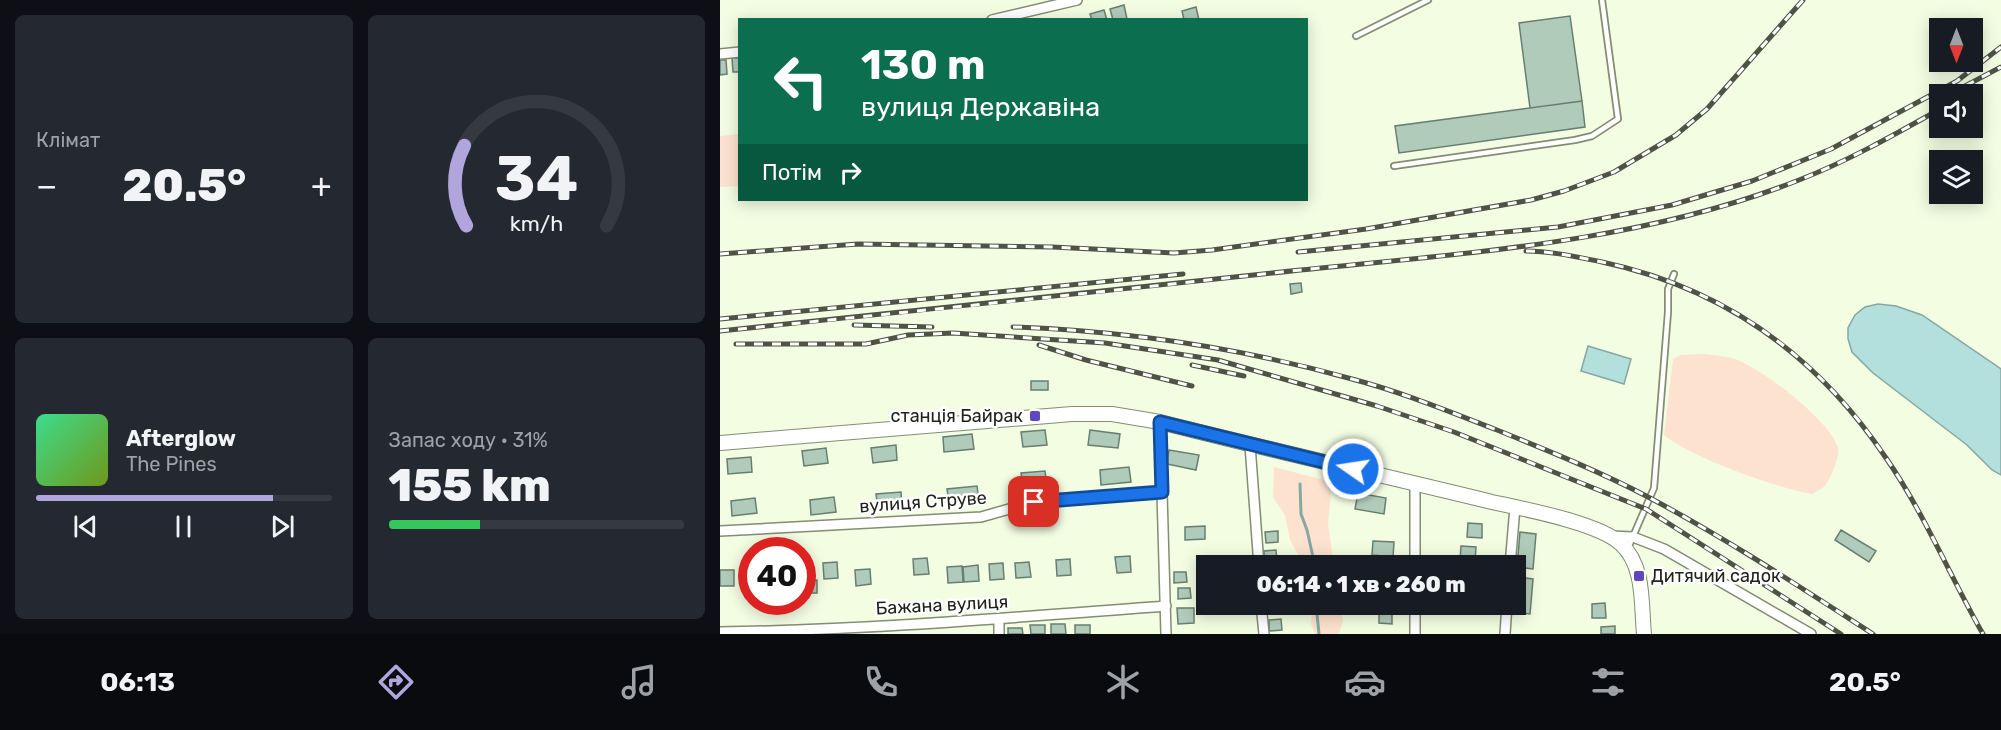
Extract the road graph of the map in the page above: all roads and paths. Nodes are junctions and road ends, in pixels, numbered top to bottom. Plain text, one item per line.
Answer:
1 (1077, 0) edge
2 (1428, 0) edge
3 (1602, 0) edge
4 (1001, 18) edge
5 (1356, 36) dead end
6 (738, 52) edge
7 (720, 54) edge
8 (1394, 166) dead end
9 (1674, 274) dead end
10 (1160, 422) junction
11 (720, 443) edge
12 (1250, 445) junction
13 (1415, 483) junction
14 (1162, 492) junction
15 (1515, 507) junction
16 (720, 531) edge
17 (1622, 541) junction
18 (1258, 555) edge
19 (1415, 555) edge
20 (1511, 555) edge
21 (1166, 606) junction
22 (1263, 615) edge
23 (1415, 615) edge
24 (1507, 615) edge
25 (999, 619) junction
26 (720, 632) edge
27 (999, 634) edge
28 (1166, 634) edge
29 (1264, 634) edge
30 (1415, 634) edge
31 (1505, 634) edge
32 (1644, 634) edge
33 (1811, 634) edge

1 - 4 street
2 - 5 lane
3 - 8 lane
6 - 7 street
9 - 17 lane
10 - 11 street
10 - 12 street
10 - 14 street
12 - 13 street
12 - 18 street
13 - 15 street
13 - 19 street
14 - 16 street, вулиця Струве
14 - 21 street
15 - 17 street
15 - 20 street
17 - 32 street
17 - 33 street
21 - 25 street, Бажана вулиця
21 - 28 street
22 - 29 street
23 - 30 street
24 - 31 street
25 - 26 street, Бажана вулиця
25 - 27 street

